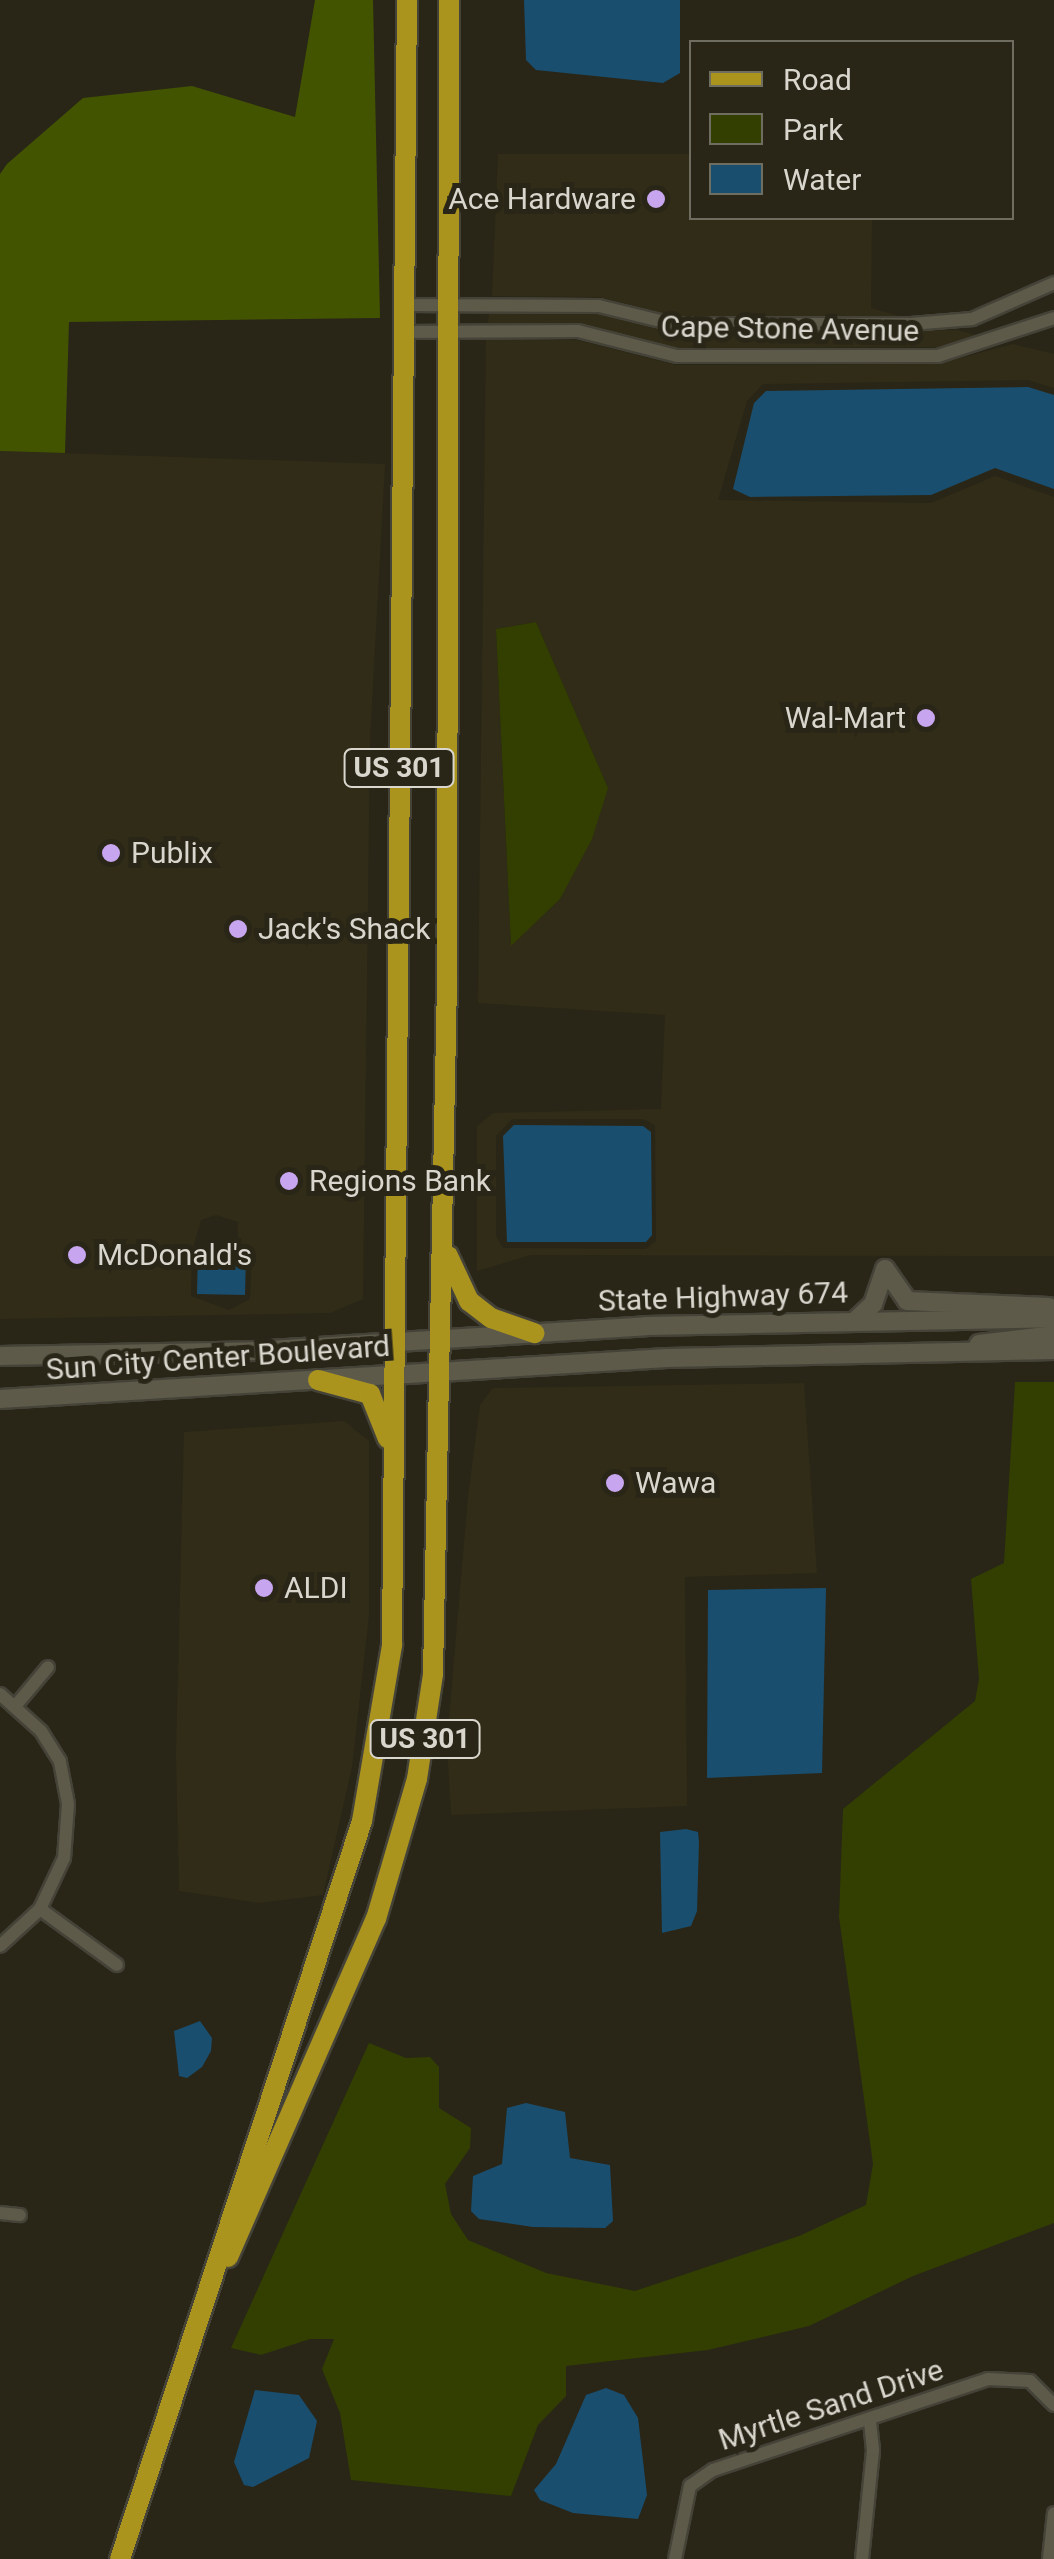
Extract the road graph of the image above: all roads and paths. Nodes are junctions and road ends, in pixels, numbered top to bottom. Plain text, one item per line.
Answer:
1 (407, 0) edge
2 (449, 0) edge
3 (1054, 283) edge
4 (405, 305) junction
5 (449, 305) junction
6 (1054, 318) edge
7 (404, 332) junction
8 (449, 332) junction
9 (443, 1240) junction
10 (1054, 1307) edge
11 (1054, 1318) edge
12 (857, 1319) junction
13 (534, 1333) junction
14 (1054, 1336) edge
15 (440, 1338) junction
16 (395, 1342) junction
17 (1054, 1350) edge
18 (954, 1351) junction
19 (0, 1356) edge
20 (439, 1371) junction
21 (395, 1374) junction
22 (318, 1380) junction
23 (0, 1399) edge
24 (394, 1460) junction
25 (48, 1667) dead end
26 (0, 1694) edge
27 (17, 1704) junction
28 (40, 1909) junction
29 (0, 1946) edge
30 (117, 1965) dead end
31 (0, 2213) edge
32 (20, 2215) dead end
33 (195, 2332) junction
34 (1054, 2405) edge
35 (870, 2419) junction
36 (1054, 2513) edge
37 (120, 2559) edge
38 (675, 2559) edge
39 (862, 2559) edge
40 (1049, 2559) edge

1 - 4 main road, US 301
2 - 5 main road, US 301
3 - 5 street, Cape Stone Avenue
4 - 5 street, Cape Stone Avenue
4 - 7 main road, US 301
5 - 8 main road, US 301
6 - 8 street, Cape Stone Avenue
7 - 8 street, Cape Stone Avenue
7 - 16 main road, US 301
8 - 9 main road, US 301
9 - 13 main road
9 - 15 main road, US 301
10 - 12 main road
11 - 12 main road, State Highway 674
12 - 13 main road, State Highway 674
13 - 15 main road, State Highway 674
14 - 18 main road
15 - 16 main road, State Highway 674
15 - 20 main road, US 301
16 - 19 main road, Sun City Center Boulevard
16 - 21 main road, US 301
17 - 18 main road, State Highway 674
18 - 20 main road, State Highway 674
20 - 21 main road, Sun City Center Boulevard
20 - 33 main road, US 301
21 - 22 main road, Sun City Center Boulevard
21 - 24 main road, US 301
22 - 23 main road, Sun City Center Boulevard
22 - 24 main road
24 - 33 main road, US 301
25 - 27 street
26 - 27 street
27 - 28 street
28 - 29 street
28 - 30 street
31 - 32 street
33 - 37 main road, US 301
34 - 35 street, Myrtle Sand Drive
35 - 38 street, Myrtle Sand Drive
35 - 39 street
36 - 40 street

